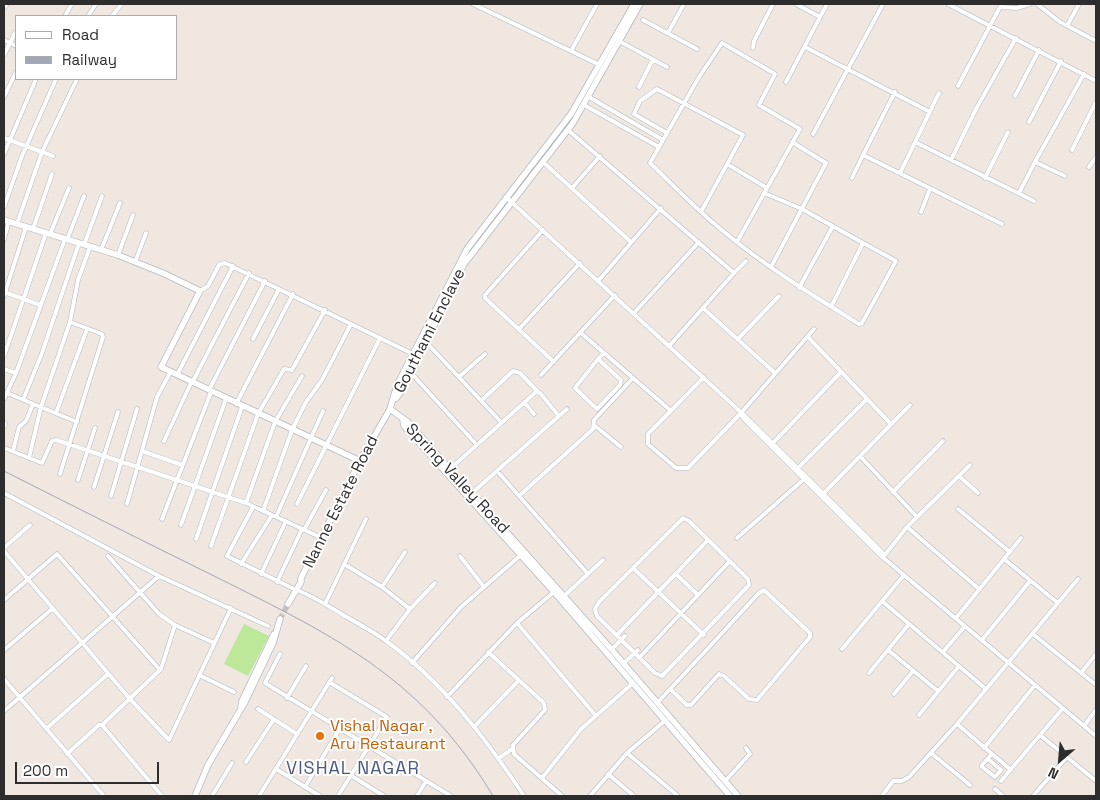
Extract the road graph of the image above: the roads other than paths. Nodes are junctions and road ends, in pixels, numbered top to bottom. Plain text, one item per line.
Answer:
1 (7, 4) edge
2 (72, 4) edge
3 (96, 4) edge
4 (122, 4) edge
5 (474, 4) edge
6 (597, 4) edge
7 (634, 4) edge
8 (640, 4) edge
9 (684, 4) edge
10 (773, 4) edge
11 (796, 4) edge
12 (827, 4) edge
13 (883, 4) edge
14 (948, 4) edge
15 (1030, 4) edge
16 (1037, 4) edge
17 (1079, 4) edge
18 (4, 8) edge
19 (127, 9) dead end
20 (66, 14) dead end
21 (89, 15) edge
22 (113, 15) edge
23 (820, 16) junction
24 (643, 20) dead end
25 (990, 25) junction
26 (1067, 26) junction
27 (15, 33) edge
28 (668, 33) junction
29 (1016, 38) junction
30 (4, 40) edge
31 (619, 41) junction
32 (1096, 41) edge
33 (10, 43) junction
34 (15, 46) edge
35 (805, 47) junction
36 (753, 48) dead end
37 (697, 50) dead end
38 (1039, 50) junction
39 (571, 51) junction
40 (4, 56) edge
41 (653, 59) junction
42 (1062, 61) junction
43 (600, 65) junction
44 (667, 67) dead end
45 (848, 69) junction
46 (15, 74) edge
47 (1084, 74) junction
48 (36, 80) edge
49 (56, 80) edge
50 (76, 80) edge
51 (78, 80) edge
52 (1096, 81) edge
53 (83, 82) dead end
54 (786, 82) dead end
55 (958, 86) dead end
56 (639, 87) dead end
57 (895, 92) junction
58 (940, 93) dead end
59 (1015, 96) dead end
60 (4, 97) edge
61 (589, 97) junction
62 (684, 102) junction
63 (1096, 102) edge
64 (584, 105) junction
65 (930, 112) junction
66 (1029, 122) dead end
67 (568, 130) junction
68 (1008, 132) dead end
69 (667, 134) junction
70 (813, 134) dead end
71 (4, 138) edge
72 (663, 140) junction
73 (10, 141) junction
74 (792, 142) junction
75 (915, 142) junction
76 (26, 146) junction
77 (659, 147) junction
78 (1072, 150) dead end
79 (42, 152) junction
80 (4, 154) edge
81 (53, 156) dead end
82 (600, 156) junction
83 (863, 156) junction
84 (1096, 157) edge
85 (951, 160) junction
86 (1035, 162) junction
87 (544, 163) junction
88 (727, 164) junction
89 (1089, 167) dead end
90 (52, 174) dead end
91 (900, 174) junction
92 (1065, 176) dead end
93 (852, 178) dead end
94 (985, 178) junction
95 (69, 188) dead end
96 (572, 188) junction
97 (766, 188) junction
98 (930, 188) junction
99 (1018, 192) junction
100 (764, 193) junction
101 (84, 196) dead end
102 (102, 196) dead end
103 (509, 200) junction
104 (1034, 200) dead end
105 (120, 203) dead end
106 (4, 207) edge
107 (661, 208) junction
108 (802, 209) junction
109 (701, 212) junction
110 (920, 212) dead end
111 (133, 216) dead end
112 (6, 220) edge
113 (17, 224) junction
114 (1002, 224) dead end
115 (833, 226) junction
116 (26, 227) junction
117 (33, 229) junction
118 (543, 230) junction
119 (146, 233) dead end
120 (48, 234) junction
121 (4, 239) edge
122 (66, 239) junction
123 (631, 242) junction
124 (699, 242) junction
125 (737, 242) junction
126 (863, 243) junction
127 (84, 245) junction
128 (101, 250) junction
129 (118, 255) junction
130 (746, 261) dead end
131 (135, 262) junction
132 (580, 263) junction
133 (233, 266) junction
134 (771, 267) junction
135 (734, 273) junction
136 (248, 274) junction
137 (599, 280) junction
138 (265, 281) junction
139 (800, 288) junction
140 (279, 289) junction
141 (200, 291) junction
142 (4, 293) edge
143 (293, 294) junction
144 (615, 295) junction
145 (779, 296) dead end
146 (22, 298) junction
147 (40, 305) junction
148 (830, 307) junction
149 (703, 308) junction
150 (325, 310) junction
151 (634, 313) junction
152 (70, 322) junction
153 (351, 324) junction
154 (87, 329) junction
155 (519, 329) junction
156 (814, 329) dead end
157 (581, 332) junction
158 (808, 337) junction
159 (380, 338) junction
160 (254, 339) dead end
161 (738, 339) junction
162 (426, 342) junction
163 (670, 345) junction
164 (604, 352) junction
165 (413, 354) junction
166 (485, 354) dead end
167 (4, 356) edge
168 (598, 359) junction
169 (554, 362) junction
170 (4, 369) edge
171 (842, 372) junction
172 (16, 373) junction
173 (170, 373) junction
174 (410, 373) junction
175 (775, 373) junction
176 (541, 375) dead end
177 (176, 376) junction
178 (302, 376) dead end
179 (460, 376) junction
180 (704, 377) junction
181 (633, 378) junction
182 (191, 383) junction
183 (210, 392) junction
184 (538, 392) junction
185 (7, 393) junction
186 (4, 399) edge
187 (226, 399) junction
188 (395, 399) junction
189 (867, 399) junction
190 (23, 400) junction
191 (482, 400) junction
192 (524, 402) junction
193 (33, 404) junction
194 (239, 405) junction
195 (910, 406) dead end
196 (41, 407) junction
197 (137, 409) dead end
198 (390, 409) junction
199 (567, 409) dead end
200 (670, 410) junction
201 (323, 411) dead end
202 (118, 412) dead end
203 (741, 413) junction
204 (56, 414) junction
205 (258, 414) junction
206 (534, 414) dead end
207 (559, 416) junction
208 (403, 420) junction
209 (77, 422) junction
210 (275, 422) junction
211 (501, 422) junction
212 (891, 424) junction
213 (594, 425) junction
214 (95, 428) dead end
215 (292, 430) junction
216 (310, 438) junction
217 (164, 441) dead end
218 (943, 442) dead end
219 (476, 444) junction
220 (772, 444) junction
221 (70, 445) junction
222 (326, 446) junction
223 (621, 447) dead end
224 (4, 448) edge
225 (13, 451) junction
226 (88, 451) junction
227 (142, 451) junction
228 (860, 456) junction
229 (105, 457) junction
230 (29, 458) junction
231 (360, 461) junction
232 (121, 463) junction
233 (182, 465) junction
234 (970, 465) dead end
235 (798, 468) junction
236 (138, 469) junction
237 (450, 469) junction
238 (497, 471) junction
239 (60, 474) dead end
240 (959, 476) junction
241 (78, 480) dead end
242 (803, 480) junction
243 (177, 482) junction
244 (194, 487) junction
245 (94, 488) dead end
246 (326, 490) dead end
247 (212, 491) junction
248 (893, 492) junction
249 (472, 493) junction
250 (978, 493) dead end
251 (822, 495) junction
252 (5, 496) edge
253 (110, 496) dead end
254 (519, 496) junction
255 (229, 497) junction
256 (246, 503) junction
257 (127, 504) dead end
258 (297, 504) dead end
259 (253, 507) junction
260 (958, 509) dead end
261 (263, 511) junction
262 (274, 516) junction
263 (917, 517) junction
264 (162, 519) dead end
265 (366, 519) dead end
266 (286, 522) junction
267 (30, 525) dead end
268 (181, 525) dead end
269 (907, 527) junction
270 (303, 529) junction
271 (322, 538) junction
272 (737, 538) dead end
273 (1021, 538) dead end
274 (196, 539) dead end
275 (708, 540) junction
276 (211, 546) dead end
277 (4, 550) edge
278 (405, 552) dead end
279 (1010, 552) junction
280 (521, 555) junction
281 (108, 556) dead end
282 (460, 556) dead end
283 (884, 556) junction
284 (1004, 559) junction
285 (603, 560) dead end
286 (730, 561) junction
287 (241, 564) junction
288 (344, 564) junction
289 (633, 568) junction
290 (261, 574) junction
291 (588, 574) junction
292 (676, 574) junction
293 (904, 574) junction
294 (159, 576) junction
295 (27, 579) junction
296 (1078, 579) dead end
297 (1030, 581) junction
298 (277, 582) junction
299 (435, 583) dead end
300 (382, 587) junction
301 (484, 587) junction
302 (296, 589) junction
303 (979, 589) junction
304 (556, 591) junction
305 (140, 592) junction
306 (658, 592) junction
307 (698, 595) junction
308 (564, 596) junction
309 (4, 600) edge
310 (290, 601) tunnel mouth
311 (882, 601) junction
312 (325, 604) junction
313 (1058, 604) junction
314 (231, 608) junction
315 (52, 609) junction
316 (410, 609) junction
317 (681, 613) junction
318 (112, 617) junction
319 (956, 618) junction
320 (280, 619) tunnel mouth
321 (517, 623) junction
322 (909, 624) junction
323 (176, 625) junction
324 (268, 626) dead end
325 (964, 626) junction
326 (1033, 634) junction
327 (617, 635) junction
328 (704, 635) junction
329 (625, 636) dead end
330 (599, 640) junction
331 (621, 640) junction
332 (982, 640) junction
333 (386, 641) junction
334 (214, 643) junction
335 (82, 644) junction
336 (612, 649) junction
337 (842, 649) dead end
338 (4, 650) edge
339 (888, 650) junction
340 (488, 652) junction
341 (636, 652) junction
342 (943, 652) junction
343 (280, 654) dead end
344 (1096, 654) edge
345 (639, 658) junction
346 (1008, 662) junction
347 (412, 663) junction
348 (624, 663) junction
349 (306, 666) dead end
350 (959, 666) junction
351 (160, 670) junction
352 (913, 671) junction
353 (869, 673) dead end
354 (1081, 673) junction
355 (108, 674) junction
356 (199, 675) junction
357 (332, 678) dead end
358 (4, 679) edge
359 (518, 681) junction
360 (329, 682) junction
361 (633, 683) junction
362 (1036, 685) junction
363 (1096, 686) edge
364 (670, 689) junction
365 (986, 689) junction
366 (234, 692) dead end
367 (938, 692) junction
368 (894, 694) dead end
369 (447, 697) junction
370 (20, 698) junction
371 (287, 698) junction
372 (130, 700) junction
373 (658, 703) junction
374 (1063, 708) junction
375 (258, 709) dead end
376 (1096, 710) edge
377 (4, 711) edge
378 (311, 712) junction
379 (919, 715) dead end
380 (596, 716) junction
381 (668, 718) junction
382 (274, 719) junction
383 (957, 724) junction
384 (102, 725) junction
385 (1084, 726) junction
386 (474, 727) junction
387 (340, 728) junction
388 (46, 729) junction
389 (298, 734) junction
390 (1040, 735) junction
391 (1096, 736) edge
392 (368, 746) junction
393 (746, 748) dead end
394 (984, 748) junction
395 (512, 749) junction
396 (627, 753) junction
397 (931, 753) junction
398 (68, 754) junction
399 (992, 754) junction
400 (1067, 757) junction
401 (499, 758) junction
402 (988, 759) junction
403 (246, 762) dead end
404 (232, 763) dead end
405 (276, 769) junction
406 (1011, 770) junction
407 (608, 774) junction
408 (350, 775) junction
409 (542, 778) junction
410 (426, 781) junction
411 (725, 781) junction
412 (1002, 781) dead end
413 (1096, 781) edge
414 (970, 785) dead end
415 (305, 787) junction
416 (995, 789) dead end
417 (381, 795) edge
418 (104, 796) edge
419 (162, 796) edge
420 (195, 796) edge
421 (212, 796) edge
422 (259, 796) edge
423 (320, 796) edge
424 (338, 796) edge
425 (417, 796) edge
426 (451, 796) edge
427 (524, 796) edge
428 (562, 796) edge
429 (590, 796) edge
430 (634, 796) edge
431 (678, 796) edge
432 (730, 796) edge
433 (738, 796) edge
434 (882, 796) edge
435 (1004, 796) edge
436 (1033, 796) edge

1 - 18 street
2 - 20 street
3 - 21 street
4 - 19 street
4 - 22 street
5 - 39 street
6 - 39 street
7 - 43 street, Gouthami Enclave
8 - 31 street, Gouthami Enclave
9 - 28 street
10 - 36 street
11 - 23 street
12 - 23 street
13 - 45 street
14 - 25 street
15 - 25 street
16 - 26 street
17 - 26 street
23 - 35 street
24 - 28 street
25 - 29 street
25 - 55 street
26 - 32 street
27 - 33 street
28 - 37 street
29 - 38 street
29 - 85 street
30 - 33 street
31 - 41 street
31 - 61 street, Gouthami Enclave
33 - 34 street
33 - 40 street
35 - 45 street
35 - 54 street
38 - 42 street
38 - 59 street
39 - 43 street
41 - 44 street
41 - 56 street
42 - 47 street
42 - 66 street
43 - 103 street, Gouthami Enclave
45 - 57 street
45 - 70 street
46 - 60 street
47 - 52 street
47 - 86 street
48 - 73 street
49 - 76 street
50 - 79 street
51 - 53 street
57 - 65 street
57 - 83 street
58 - 65 street
61 - 64 street, Gouthami Enclave
61 - 72 street
62 - 69 street
62 - 69 street
62 - 74 street
62 - 88 street
63 - 78 street
64 - 67 street, Gouthami Enclave
64 - 77 street
65 - 75 street
67 - 82 street
67 - 87 street, Gouthami Enclave
68 - 94 street
69 - 72 street
71 - 73 street
72 - 77 street
73 - 76 street
73 - 80 street
74 - 97 street
74 - 108 street
75 - 85 street
75 - 91 street
76 - 79 street
76 - 106 street
77 - 109 street
79 - 81 street
79 - 113 street
82 - 96 street
82 - 107 street
83 - 91 street
83 - 93 street
84 - 89 street
85 - 94 street
86 - 92 street
86 - 99 street
87 - 96 street
87 - 103 street, Gouthami Enclave
88 - 97 street
88 - 109 street
90 - 117 street
91 - 98 street
94 - 99 street
95 - 120 street
96 - 123 street
97 - 100 street
98 - 110 street
98 - 114 street
99 - 104 street
100 - 108 street
100 - 125 street
101 - 122 street
102 - 127 street
103 - 118 street
103 - 162 street, Gouthami Enclave
103 - 165 street, Gouthami Enclave
105 - 128 street
107 - 123 street
107 - 124 street
108 - 115 street
108 - 134 street
109 - 125 street
111 - 129 street
112 - 113 street
112 - 121 street
113 - 116 street
115 - 126 street
115 - 139 street
116 - 117 street
116 - 142 street
117 - 120 street
118 - 132 street
118 - 155 street
119 - 131 street
120 - 122 street
120 - 146 street
122 - 127 street
122 - 147 street
123 - 137 street
124 - 135 street
124 - 151 street
125 - 134 street
126 - 148 street
126 - 148 street
127 - 128 street
127 - 152 street
127 - 190 street
128 - 129 street
129 - 131 street
130 - 135 street
131 - 141 street
132 - 137 street
132 - 155 street
133 - 136 street
133 - 141 street
133 - 177 street
134 - 139 street
135 - 149 street
136 - 138 street
136 - 182 street
137 - 144 street
138 - 140 street
138 - 183 street
139 - 148 street
140 - 143 street
140 - 160 street
141 - 173 street
142 - 146 street
143 - 150 street
143 - 194 street
144 - 151 street
144 - 157 street
145 - 161 street
146 - 147 street
146 - 167 street
147 - 172 street
149 - 161 street
149 - 163 street
150 - 153 street
150 - 205 street
151 - 163 street
152 - 154 street
152 - 196 street
153 - 159 street
153 - 215 street
154 - 204 street
154 - 209 street
155 - 169 street
156 - 158 street
157 - 164 street
157 - 169 street
158 - 171 street
158 - 175 street
159 - 165 street
159 - 222 street
161 - 175 street
162 - 174 street, Gouthami Enclave
162 - 179 street
163 - 180 street
164 - 168 street
164 - 181 street
165 - 188 street, Gouthami Enclave
166 - 179 street
168 - 168 street
169 - 176 street
170 - 172 street
171 - 189 street
171 - 220 street
172 - 185 street
173 - 177 street
173 - 227 street
174 - 188 street, Gouthami Enclave
174 - 219 street
175 - 203 street
177 - 182 street
178 - 210 street
179 - 191 street
180 - 200 street
180 - 203 street
181 - 200 street
181 - 213 street
182 - 183 street
182 - 217 street
183 - 187 street
183 - 233 street
184 - 191 street
184 - 192 street
184 - 207 street
185 - 186 street
185 - 190 street
187 - 194 street
187 - 244 street
188 - 198 street, Nanne Estate Road
189 - 212 street
189 - 235 street
190 - 193 street
191 - 211 street
192 - 206 street
192 - 211 street
193 - 196 street
193 - 225 street
194 - 205 street
194 - 247 street
195 - 212 street
196 - 204 street
196 - 230 street
197 - 232 street
198 - 208 street
198 - 231 street, Nanne Estate Road
199 - 207 street
200 - 203 street
201 - 216 street
202 - 229 street
203 - 220 street
204 - 209 street
205 - 210 street
205 - 255 street
207 - 238 street
208 - 237 street, Spring Valley Road
208 - 280 street, Spring Valley Road
209 - 221 street
210 - 215 street
210 - 256 street
211 - 219 street
212 - 228 street
213 - 223 street
213 - 254 street
214 - 226 street
215 - 216 street
215 - 261 street
216 - 222 street
216 - 262 street
218 - 248 street
219 - 237 street
220 - 235 street
220 - 242 street
221 - 226 street
221 - 230 street
221 - 239 street
222 - 231 street
222 - 258 street
224 - 225 street
225 - 230 street
226 - 229 street
226 - 241 street
227 - 233 street
227 - 236 street
228 - 248 street
228 - 251 street
229 - 232 street
229 - 245 street
231 - 271 street, Nanne Estate Road
232 - 236 street
232 - 253 street
233 - 243 street
234 - 240 street
235 - 251 street
236 - 243 street
236 - 257 street
237 - 249 street, Spring Valley Road
238 - 249 street
238 - 254 street
240 - 250 street
240 - 263 street
242 - 251 street
242 - 272 street
243 - 244 street
243 - 264 street
244 - 247 street
244 - 268 street
246 - 270 street
247 - 255 street
247 - 274 street
248 - 263 street
249 - 304 street, Spring Valley Road
251 - 283 street
252 - 294 street
254 - 291 street
255 - 256 street
255 - 276 street
256 - 259 street
259 - 261 street
259 - 287 street
260 - 279 street
261 - 262 street
262 - 266 street
262 - 287 street
263 - 269 street
265 - 288 street
266 - 270 street
266 - 290 street
267 - 277 street
269 - 283 street
269 - 303 street
270 - 271 street
270 - 298 street
271 - 302 street, Nanne Estate Road
273 - 279 street
275 - 286 street
275 - 289 street
275 - 292 street
277 - 295 street
278 - 300 street
279 - 284 street
280 - 301 street
280 - 304 street, Spring Valley Road
281 - 305 street
282 - 301 street
283 - 293 street
284 - 297 street
284 - 303 street
285 - 291 street
286 - 307 street
286 - 328 street
287 - 290 street
288 - 300 street
288 - 312 street
289 - 306 street
289 - 327 street
290 - 298 street
291 - 308 street
292 - 306 street
292 - 307 street
293 - 311 street
293 - 319 street
294 - 305 street
294 - 314 street
295 - 309 street
295 - 315 street
295 - 318 street
296 - 313 street
297 - 313 street
297 - 332 street
298 - 302 street
299 - 316 street
300 - 316 street
301 - 347 street
302 - 310 street, Nanne Estate Road
302 - 312 street
303 - 319 street
304 - 308 street, Spring Valley Road
304 - 321 street
304 - 330 street, Spring Valley Road
305 - 318 street
305 - 323 street
306 - 317 street
306 - 327 street
307 - 317 street
308 - 330 street, Spring Valley Road
311 - 322 street
311 - 337 street
312 - 333 street
313 - 326 street
314 - 324 street
314 - 334 street
315 - 335 street
315 - 338 street
316 - 333 street
317 - 328 street
317 - 345 street
318 - 335 street
318 - 351 street
319 - 325 street
320 - 420 street
321 - 340 street
321 - 380 street
322 - 339 street
322 - 342 street
323 - 334 street
323 - 351 street
325 - 332 street
325 - 342 street
326 - 346 street
326 - 354 street
327 - 331 street
328 - 345 street
329 - 331 street
330 - 336 street, Spring Valley Road
330 - 361 street, Spring Valley Road
331 - 336 street
331 - 341 street
332 - 346 street
333 - 347 street
334 - 356 street
335 - 355 street
335 - 370 street
336 - 348 street, Spring Valley Road
339 - 352 street
339 - 353 street
340 - 359 street
340 - 369 street
341 - 345 street
341 - 348 street
342 - 350 street
343 - 371 street
344 - 354 street
346 - 362 street
346 - 365 street
347 - 369 street
348 - 373 street, Spring Valley Road
349 - 371 street
350 - 365 street
350 - 367 street
351 - 372 street
352 - 367 street
352 - 368 street
354 - 363 street
355 - 372 street
355 - 388 street
356 - 366 street
356 - 372 street
357 - 360 street
358 - 370 street
359 - 386 street
359 - 395 street
360 - 378 street
360 - 392 street
361 - 380 street
361 - 381 street, Spring Valley Road
362 - 374 street
362 - 394 street
364 - 364 street
364 - 373 street
365 - 383 street
367 - 379 street
369 - 386 street
370 - 377 street
370 - 388 street
371 - 378 street
372 - 384 street
373 - 381 street, Spring Valley Road
374 - 385 street
374 - 390 street
375 - 382 street
376 - 385 street
378 - 387 street
378 - 389 street
380 - 409 street
381 - 396 street
381 - 411 street, Spring Valley Road
381 - 432 street, Spring Valley Road
382 - 389 street
382 - 403 street
383 - 394 street
383 - 397 street
384 - 398 street
384 - 419 street
385 - 391 street
386 - 401 street
387 - 392 street
387 - 415 street
388 - 398 street
389 - 405 street
390 - 400 street
390 - 406 street
392 - 408 street
392 - 410 street
393 - 411 street
394 - 399 street
395 - 401 street
395 - 409 street
396 - 407 street
396 - 431 street
397 - 414 street
397 - 434 street
398 - 418 street
399 - 402 street
399 - 406 street
400 - 413 street
400 - 436 street
401 - 427 street
402 - 402 street
404 - 421 street
405 - 415 street
405 - 422 street
406 - 412 street
407 - 429 street
407 - 430 street
408 - 417 street
408 - 424 street
409 - 428 street
410 - 425 street
410 - 426 street
411 - 433 street, Spring Valley Road
415 - 423 street
416 - 435 street

